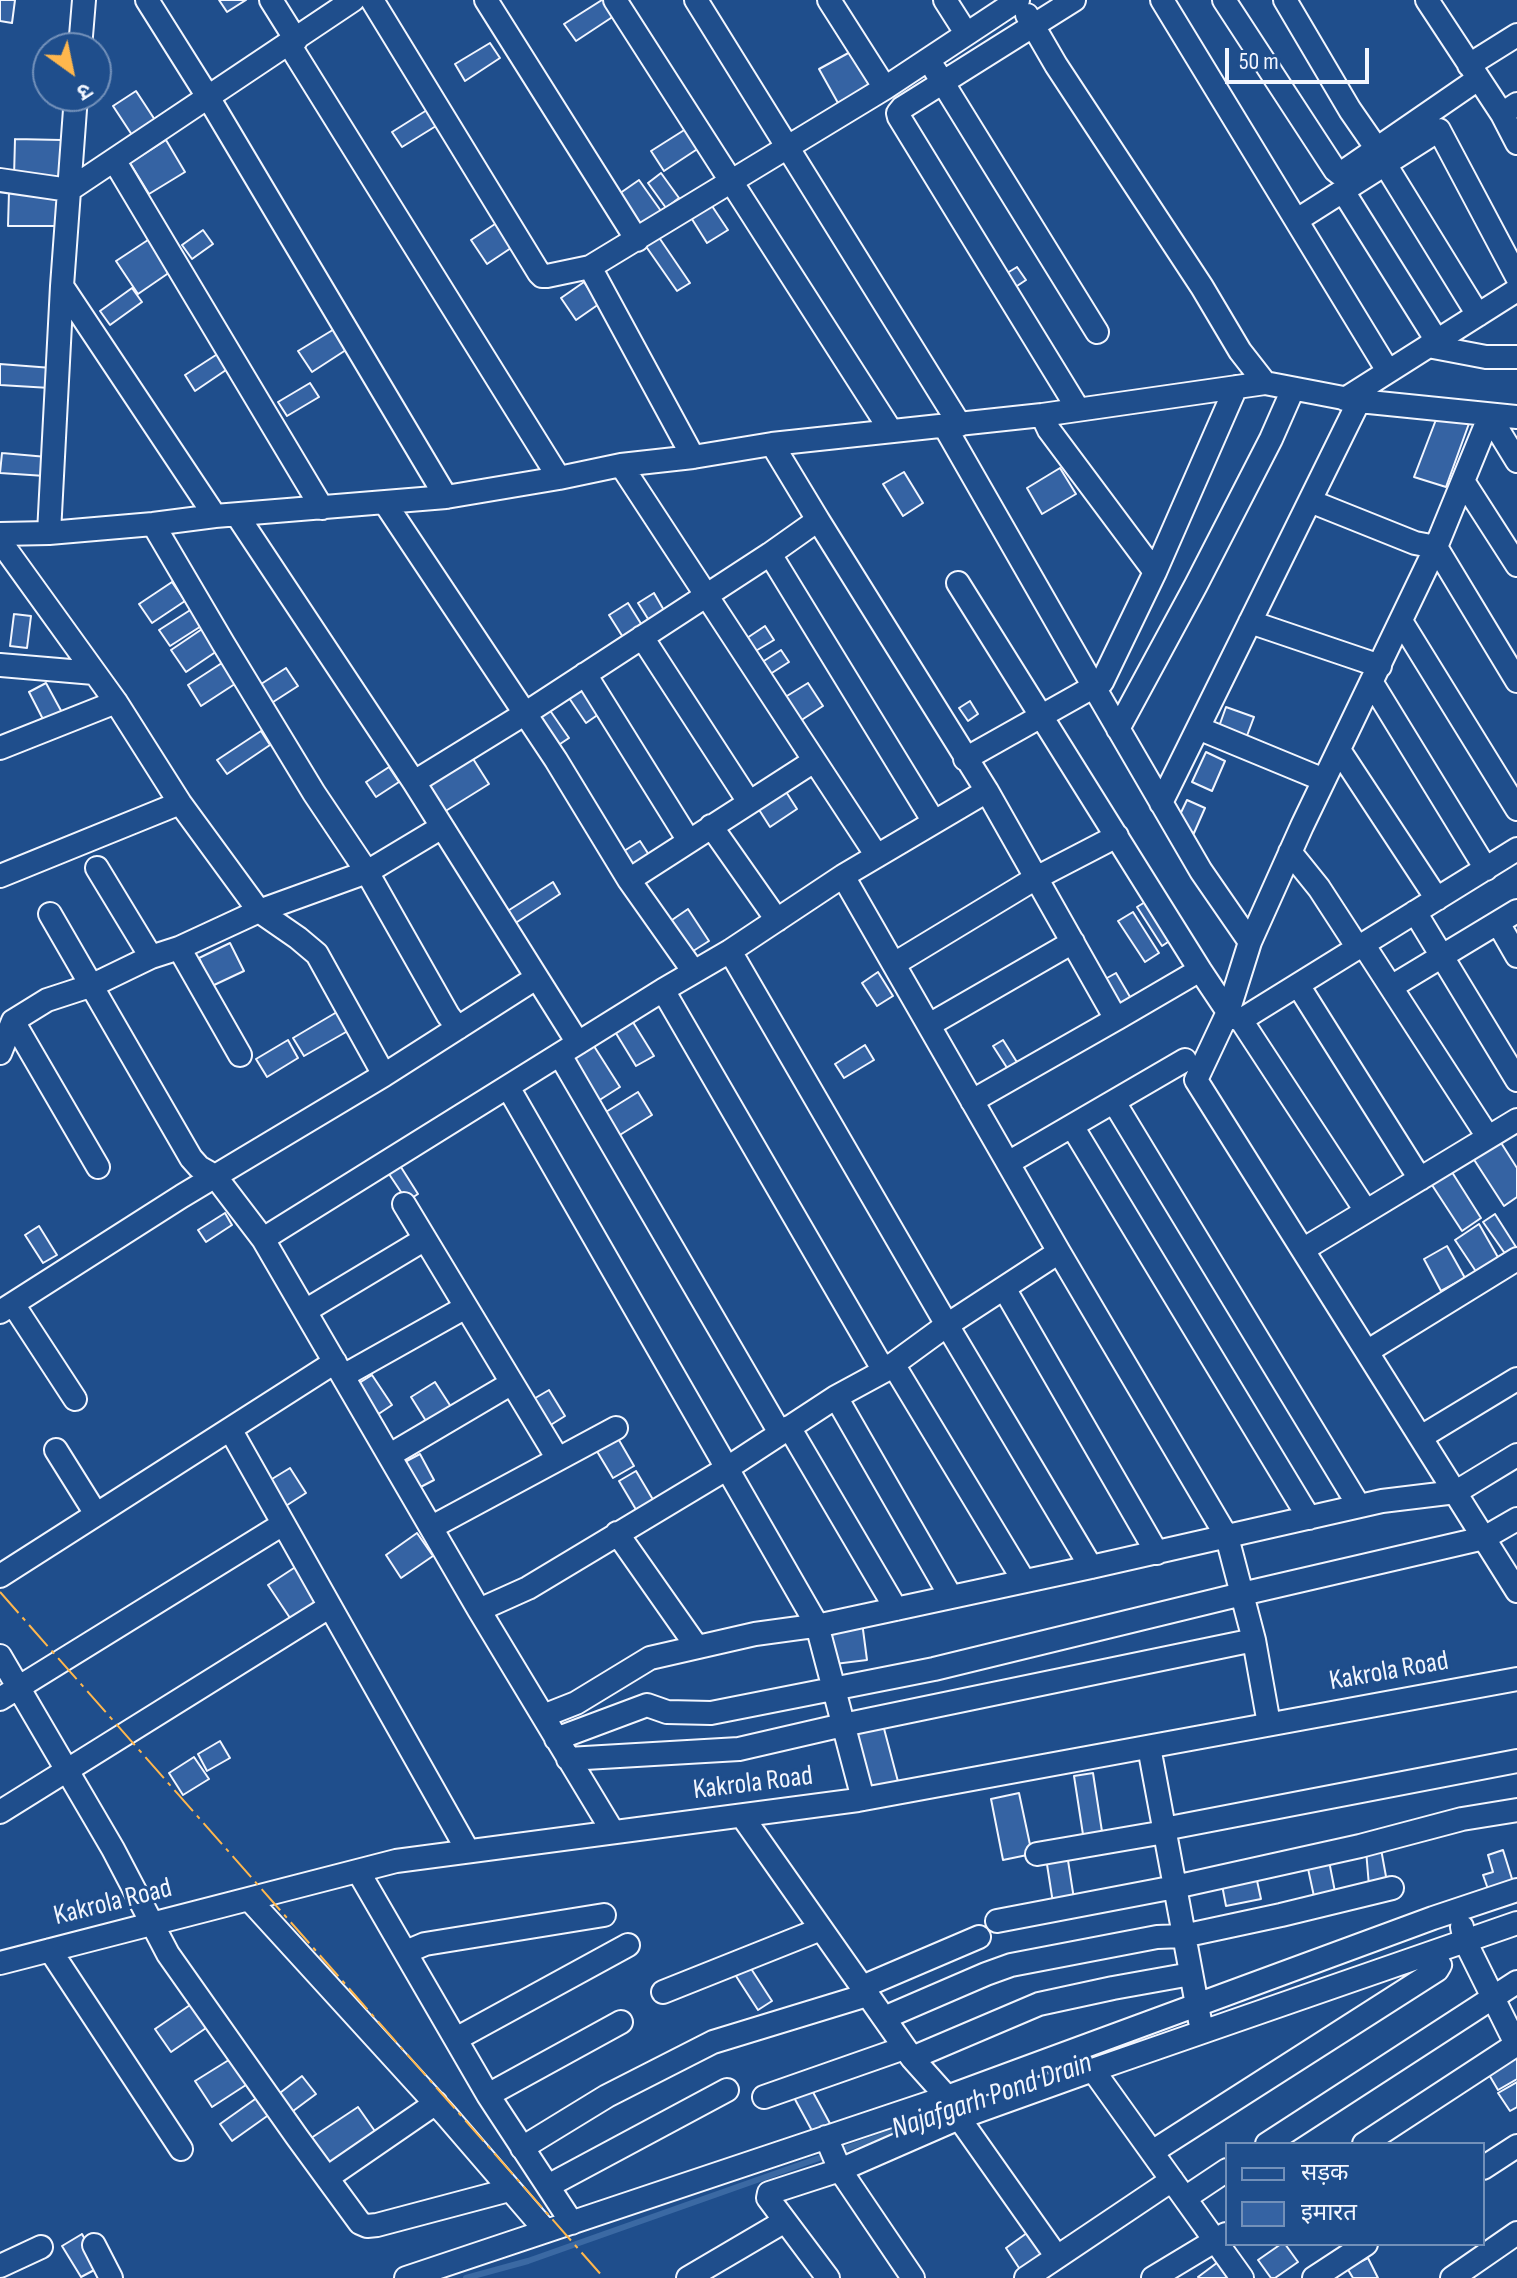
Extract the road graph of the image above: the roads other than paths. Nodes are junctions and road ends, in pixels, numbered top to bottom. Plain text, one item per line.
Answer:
1 (84, 0) edge
2 (147, 0) edge
3 (271, 0) edge
4 (353, 0) edge
5 (372, 0) edge
6 (486, 0) edge
7 (615, 0) edge
8 (696, 0) edge
9 (829, 0) edge
10 (945, 0) edge
11 (1018, 0) edge
12 (1074, 0) edge
13 (1162, 0) edge
14 (1224, 0) edge
15 (1285, 0) edge
16 (1427, 0) edge
17 (1033, 25) junction
18 (81, 32) edge
19 (966, 33) junction
20 (1517, 35) edge
21 (292, 42) junction
22 (928, 59) junction
23 (1474, 72) junction
24 (943, 82) junction
25 (885, 88) junction
26 (208, 97) junction
27 (1510, 109) edge
28 (75, 112) edge
29 (1517, 143) edge
30 (789, 147) junction
31 (1381, 157) junction
32 (114, 160) junction
33 (0, 180) edge
34 (731, 181) junction
35 (69, 190) junction
36 (1343, 191) junction
37 (1297, 220) junction
38 (637, 240) junction
39 (590, 267) junction
40 (1517, 277) edge
41 (62, 286) junction
42 (1517, 290) edge
43 (1478, 315) junction
44 (1097, 332) dead end
45 (1432, 344) junction
46 (1517, 357) edge
47 (1388, 371) junction
48 (1265, 383) junction
49 (1236, 387) junction
50 (1293, 389) junction
51 (1352, 400) junction
52 (1078, 409) junction
53 (1042, 415) junction
54 (1490, 416) junction
55 (1517, 417) edge
56 (952, 426) junction
57 (891, 431) junction
58 (772, 444) junction
59 (693, 457) junction
60 (1517, 461) edge
61 (621, 465) junction
62 (559, 478) junction
63 (1463, 481) junction
64 (446, 497) junction
65 (1310, 501) junction
66 (385, 503) junction
67 (322, 508) junction
68 (226, 515) junction
69 (818, 520) junction
70 (153, 524) junction
71 (49, 533) junction
72 (0, 534) edge
73 (0, 541) edge
74 (1436, 547) junction
75 (770, 554) junction
76 (1517, 565) edge
77 (1155, 572) junction
78 (958, 583) dead end
79 (705, 596) junction
80 (1401, 621) junction
81 (1250, 622) junction
82 (642, 637) junction
83 (0, 665) edge
84 (94, 673) junction
85 (585, 674) junction
86 (1376, 675) junction
87 (1517, 681) edge
88 (1094, 687) junction
89 (116, 702) junction
90 (526, 713) junction
91 (1042, 716) junction
92 (1198, 728) junction
93 (1118, 729) junction
94 (0, 748) edge
95 (1339, 750) junction
96 (965, 759) junction
97 (814, 761) junction
98 (1324, 780) junction
99 (414, 782) junction
100 (987, 791) junction
101 (749, 802) junction
102 (180, 803) junction
103 (1161, 803) junction
104 (1517, 809) edge
105 (934, 822) junction
106 (711, 826) junction
107 (442, 827) junction
108 (1117, 836) junction
109 (689, 841) junction
110 (1517, 849) edge
111 (1290, 852) junction
112 (877, 856) junction
113 (97, 868) dead end
114 (1486, 869) junction
115 (367, 872) junction
116 (0, 876) edge
117 (843, 876) junction
118 (1036, 878) junction
119 (629, 880) junction
120 (1437, 899) junction
121 (259, 911) junction
122 (1415, 912) junction
123 (50, 914) dead end
124 (1508, 917) edge
125 (777, 920) junction
126 (1073, 942) junction
127 (1250, 942) junction
128 (1360, 946) junction
129 (179, 948) junction
130 (730, 951) junction
131 (1517, 956) edge
132 (151, 957) junction
133 (1442, 957) junction
134 (894, 964) junction
135 (1200, 970) junction
136 (694, 972) junction
137 (536, 978) junction
138 (93, 985) junction
139 (1298, 985) junction
140 (1391, 987) junction
141 (663, 990) junction
142 (1234, 1016) junction
143 (1116, 1019) junction
144 (13, 1021) junction
145 (929, 1025) junction
146 (458, 1028) junction
147 (569, 1049) junction
148 (0, 1053) edge
149 (240, 1055) dead end
150 (1185, 1060) dead end
151 (384, 1075) junction
152 (1517, 1080) edge
153 (508, 1087) junction
154 (972, 1101) junction
155 (1114, 1102) junction
156 (1517, 1120) edge
157 (1072, 1126) junction
158 (1488, 1137) junction
159 (1008, 1163) junction
160 (98, 1167) dead end
161 (215, 1176) junction
162 (1420, 1179) junction
163 (404, 1204) dead end
164 (1366, 1211) junction
165 (263, 1239) junction
166 (425, 1239) junction
167 (1304, 1249) junction
168 (1059, 1252) junction
169 (1517, 1259) edge
170 (1004, 1288) junction
171 (466, 1307) junction
172 (6, 1308) edge
173 (305, 1311) junction
174 (947, 1325) junction
175 (1368, 1351) junction
176 (888, 1367) junction
177 (339, 1369) junction
178 (1517, 1379) edge
179 (512, 1383) junction
180 (836, 1397) junction
181 (75, 1399) dead end
182 (616, 1428) dead end
183 (230, 1429) junction
184 (785, 1430) junction
185 (1421, 1437) junction
186 (56, 1450) dead end
187 (390, 1455) junction
188 (1517, 1455) edge
189 (558, 1459) junction
190 (726, 1469) junction
191 (1456, 1492) junction
192 (1359, 1506) junction
193 (96, 1514) junction
194 (1309, 1518) junction
195 (1517, 1519) edge
196 (283, 1524) junction
197 (432, 1527) junction
198 (617, 1533) junction
199 (1227, 1537) junction
200 (1484, 1538) junction
201 (1157, 1553) junction
202 (1091, 1567) junction
203 (0, 1576) edge
204 (1024, 1581) junction
205 (1517, 1591) edge
206 (1242, 1594) junction
207 (951, 1597) junction
208 (329, 1607) junction
209 (896, 1609) junction
210 (479, 1610) junction
211 (817, 1625) junction
212 (1254, 1640) junction
213 (697, 1647) junction
214 (0, 1656) edge
215 (1517, 1679) edge
216 (834, 1689) junction
217 (9, 1693) edge
218 (543, 1716) junction
219 (1269, 1724) junction
220 (843, 1725) junction
221 (556, 1739) junction
222 (1149, 1747) junction
223 (568, 1759) junction
224 (1517, 1761) edge
225 (67, 1771) junction
226 (863, 1799) junction
227 (1517, 1810) edge
228 (0, 1812) edge
229 (742, 1816) junction
230 (1165, 1830) junction
231 (613, 1832) junction
232 (468, 1851) junction
233 (1037, 1854) dead end
234 (358, 1871) junction
235 (1175, 1887) junction
236 (1392, 1888) dead end
237 (1517, 1890) edge
238 (249, 1899) junction
239 (604, 1915) dead end
240 (997, 1921) dead end
241 (153, 1923) junction
242 (1517, 1923) edge
243 (1462, 1926) junction
244 (821, 1929) junction
245 (1183, 1936) junction
246 (979, 1937) dead end
247 (628, 1945) dead end
248 (50, 1950) junction
249 (406, 1952) junction
250 (1431, 1953) junction
251 (0, 1963) edge
252 (1191, 1974) junction
253 (1517, 1982) edge
254 (865, 1991) junction
255 (663, 1992) dead end
256 (1493, 1997) junction
257 (884, 2018) junction
258 (1199, 2020) junction
259 (621, 2022) dead end
260 (456, 2039) junction
261 (1517, 2045) edge
262 (908, 2053) junction
263 (1093, 2070) junction
264 (727, 2090) dead end
265 (488, 2095) junction
266 (764, 2097) dead end
267 (436, 2103) junction
268 (953, 2108) junction
269 (1270, 2142) edge
270 (1367, 2142) edge
271 (1517, 2146) edge
272 (522, 2148) junction
273 (181, 2149) dead end
274 (1152, 2152) junction
275 (833, 2153) junction
276 (1485, 2167) edge
277 (1225, 2171) edge
278 (327, 2178) junction
279 (548, 2186) junction
280 (1179, 2189) junction
281 (509, 2190) junction
282 (785, 2221) junction
283 (572, 2223) junction
284 (546, 2231) junction
285 (1517, 2233) edge
286 (1221, 2237) edge
287 (94, 2245) dead end
288 (1226, 2246) edge
289 (1363, 2246) edge
290 (41, 2247) dead end
291 (1057, 2257) junction
292 (1, 2262) edge
293 (111, 2278) edge
294 (406, 2278) edge
295 (688, 2278) edge
296 (828, 2278) edge
297 (913, 2278) edge
298 (1026, 2278) edge
299 (1153, 2278) edge
300 (1242, 2278) edge
301 (1314, 2278) edge
302 (1452, 2278) edge

1 - 18 street
2 - 26 street
3 - 21 street
4 - 21 street
5 - 39 street
6 - 38 street
7 - 34 street
8 - 30 street
9 - 25 street
10 - 19 street
11 - 17 street
11 - 19 street
12 - 17 street
13 - 37 street
14 - 31 street
15 - 31 street
16 - 23 street
17 - 24 street
17 - 48 street
19 - 22 street
20 - 23 street
21 - 26 street
21 - 62 street
22 - 24 street
22 - 25 street
23 - 27 street
23 - 31 street
24 - 44 street
24 - 52 street
25 - 30 street
26 - 32 street
26 - 64 street
27 - 29 street
28 - 35 street
30 - 34 street
30 - 56 street
31 - 36 street
31 - 40 street
31 - 43 street
32 - 35 street
32 - 67 street
33 - 35 street
34 - 38 street
34 - 57 street
35 - 41 street
36 - 37 street
36 - 45 street
37 - 47 street
38 - 39 street
39 - 59 street
41 - 68 street
41 - 71 street
42 - 43 street
43 - 45 street
45 - 46 street
45 - 47 street
47 - 51 street
48 - 49 street
48 - 50 street
49 - 52 street
49 - 77 street
50 - 51 street
50 - 93 street
51 - 54 street
51 - 65 street
52 - 53 street
53 - 56 street
53 - 77 street
54 - 55 street
54 - 60 street
54 - 63 street
56 - 57 street
56 - 88 street
57 - 58 street
58 - 59 street
58 - 69 street
59 - 61 street
61 - 62 street
61 - 79 street
62 - 64 street
63 - 74 street
63 - 76 street
64 - 66 street
65 - 74 street
65 - 81 street
66 - 67 street
66 - 90 street
67 - 68 street
68 - 70 street
68 - 99 street
69 - 75 street
69 - 96 street
70 - 71 street
70 - 115 street
71 - 72 street
73 - 84 street
74 - 80 street
74 - 87 street
75 - 79 street
75 - 105 street
77 - 88 street
78 - 91 street
79 - 82 street
79 - 97 street
80 - 86 street
80 - 104 street
81 - 86 street
81 - 92 street
82 - 85 street
82 - 101 street
83 - 84 street
84 - 89 street
85 - 90 street
85 - 109 street
86 - 95 street
86 - 114 street
88 - 91 street
88 - 93 street
89 - 94 street
89 - 102 street
90 - 99 street
90 - 119 street
91 - 96 street
91 - 108 street
92 - 98 street
92 - 103 street
93 - 103 street
95 - 98 street
95 - 120 street
96 - 100 street
97 - 101 street
97 - 112 street
98 - 111 street
99 - 107 street
100 - 105 street
100 - 118 street
101 - 106 street
102 - 116 street
102 - 121 street
103 - 127 street
105 - 112 street
106 - 109 street
106 - 125 street
107 - 115 street
107 - 137 street
108 - 118 street
108 - 135 street
109 - 119 street
110 - 114 street
111 - 127 street
111 - 128 street
112 - 117 street
113 - 132 street
114 - 120 street
115 - 121 street
115 - 146 street
117 - 125 street
117 - 134 street
118 - 126 street
118 - 134 street
119 - 136 street
120 - 122 street
121 - 129 street
121 - 151 street
122 - 128 street
122 - 133 street
123 - 138 street
124 - 131 street
124 - 133 street
125 - 130 street
126 - 143 street
126 - 145 street
127 - 142 street
128 - 139 street
128 - 140 street
129 - 132 street
129 - 149 street
130 - 136 street
130 - 174 street
132 - 138 street
133 - 140 street
133 - 152 street
134 - 145 street
135 - 142 street
135 - 143 street
136 - 141 street
137 - 146 street
137 - 147 street
138 - 144 street
138 - 161 street
139 - 142 street
139 - 162 street
140 - 158 street
141 - 147 street
141 - 176 street
142 - 164 street
142 - 167 street
143 - 154 street
144 - 148 street
144 - 160 street
145 - 154 street
146 - 151 street
147 - 153 street
147 - 184 street
150 - 155 street
151 - 161 street
153 - 165 street
153 - 190 street
154 - 159 street
155 - 157 street
155 - 192 street
156 - 158 street
157 - 159 street
157 - 194 street
158 - 162 street
159 - 168 street
161 - 165 street
161 - 172 street
162 - 164 street
163 - 166 street
164 - 167 street
165 - 173 street
166 - 171 street
166 - 173 street
167 - 175 street
168 - 170 street
168 - 199 street
169 - 175 street
170 - 174 street
170 - 201 street
171 - 177 street
171 - 179 street
172 - 181 street
173 - 177 street
174 - 176 street
174 - 202 street
175 - 185 street
176 - 180 street
176 - 204 street
177 - 183 street
177 - 187 street
178 - 185 street
179 - 187 street
179 - 189 street
180 - 184 street
180 - 207 street
182 - 189 street
183 - 193 street
183 - 196 street
184 - 190 street
184 - 209 street
185 - 191 street
186 - 193 street
187 - 197 street
188 - 191 street
189 - 197 street
190 - 198 street
190 - 211 street
191 - 192 street
191 - 200 street
192 - 194 street
193 - 203 street
194 - 199 street
195 - 200 street
196 - 208 street
196 - 217 street
197 - 210 street
198 - 210 street
198 - 213 street
199 - 201 street
199 - 206 street
200 - 205 street
200 - 206 street
201 - 202 street
202 - 204 street
204 - 207 street
206 - 212 street
206 - 216 street
207 - 209 street
208 - 225 street
208 - 232 street
209 - 211 street
210 - 218 street
211 - 213 street
211 - 216 street
212 - 219 street
212 - 220 street
213 - 218 street
214 - 217 street
215 - 219 street, Kakrola Road
216 - 220 street
216 - 221 street
217 - 225 street
218 - 221 street
219 - 222 street, Kakrola Road
220 - 223 street
220 - 226 street
221 - 223 street
222 - 226 street, Kakrola Road
222 - 230 street
223 - 231 street
224 - 230 street
225 - 228 street
225 - 241 street
226 - 229 street, Kakrola Road
227 - 235 street
229 - 231 street, Kakrola Road
229 - 244 street
230 - 233 street
230 - 235 street
231 - 232 street, Kakrola Road
232 - 234 street, Kakrola Road
234 - 238 street, Kakrola Road
234 - 249 street
235 - 240 street
235 - 245 street
236 - 245 street
237 - 243 street
238 - 241 street, Kakrola Road
238 - 267 street
239 - 249 street
241 - 248 street, Kakrola Road
241 - 278 street
242 - 243 street
243 - 250 street
243 - 256 street
243 - 258 street
244 - 254 street
244 - 255 street
245 - 252 street
245 - 257 street
246 - 254 street
247 - 260 street
248 - 251 street, Kakrola Road
248 - 273 street
249 - 260 street
250 - 258 street
250 - 274 street
252 - 258 street
252 - 262 street
253 - 256 street
254 - 257 street
254 - 272 street
256 - 261 street
256 - 269 street
257 - 262 street
258 - 263 street
258 - 268 street
259 - 265 street
260 - 265 street
261 - 270 street
262 - 266 street
262 - 268 street
263 - 268 street
263 - 274 street
264 - 279 street
265 - 272 street
267 - 278 street
267 - 281 street
268 - 275 street
268 - 275 street
268 - 291 street
271 - 276 street
272 - 279 street
274 - 280 street
275 - 282 street
275 - 283 street
275 - 297 street
277 - 280 street
278 - 281 street
279 - 283 street
280 - 286 street
280 - 291 street
281 - 284 street
282 - 295 street
282 - 296 street
283 - 284 street
284 - 294 street
285 - 302 street
286 - 299 street
287 - 293 street
288 - 300 street
289 - 301 street
290 - 292 street
291 - 298 street

